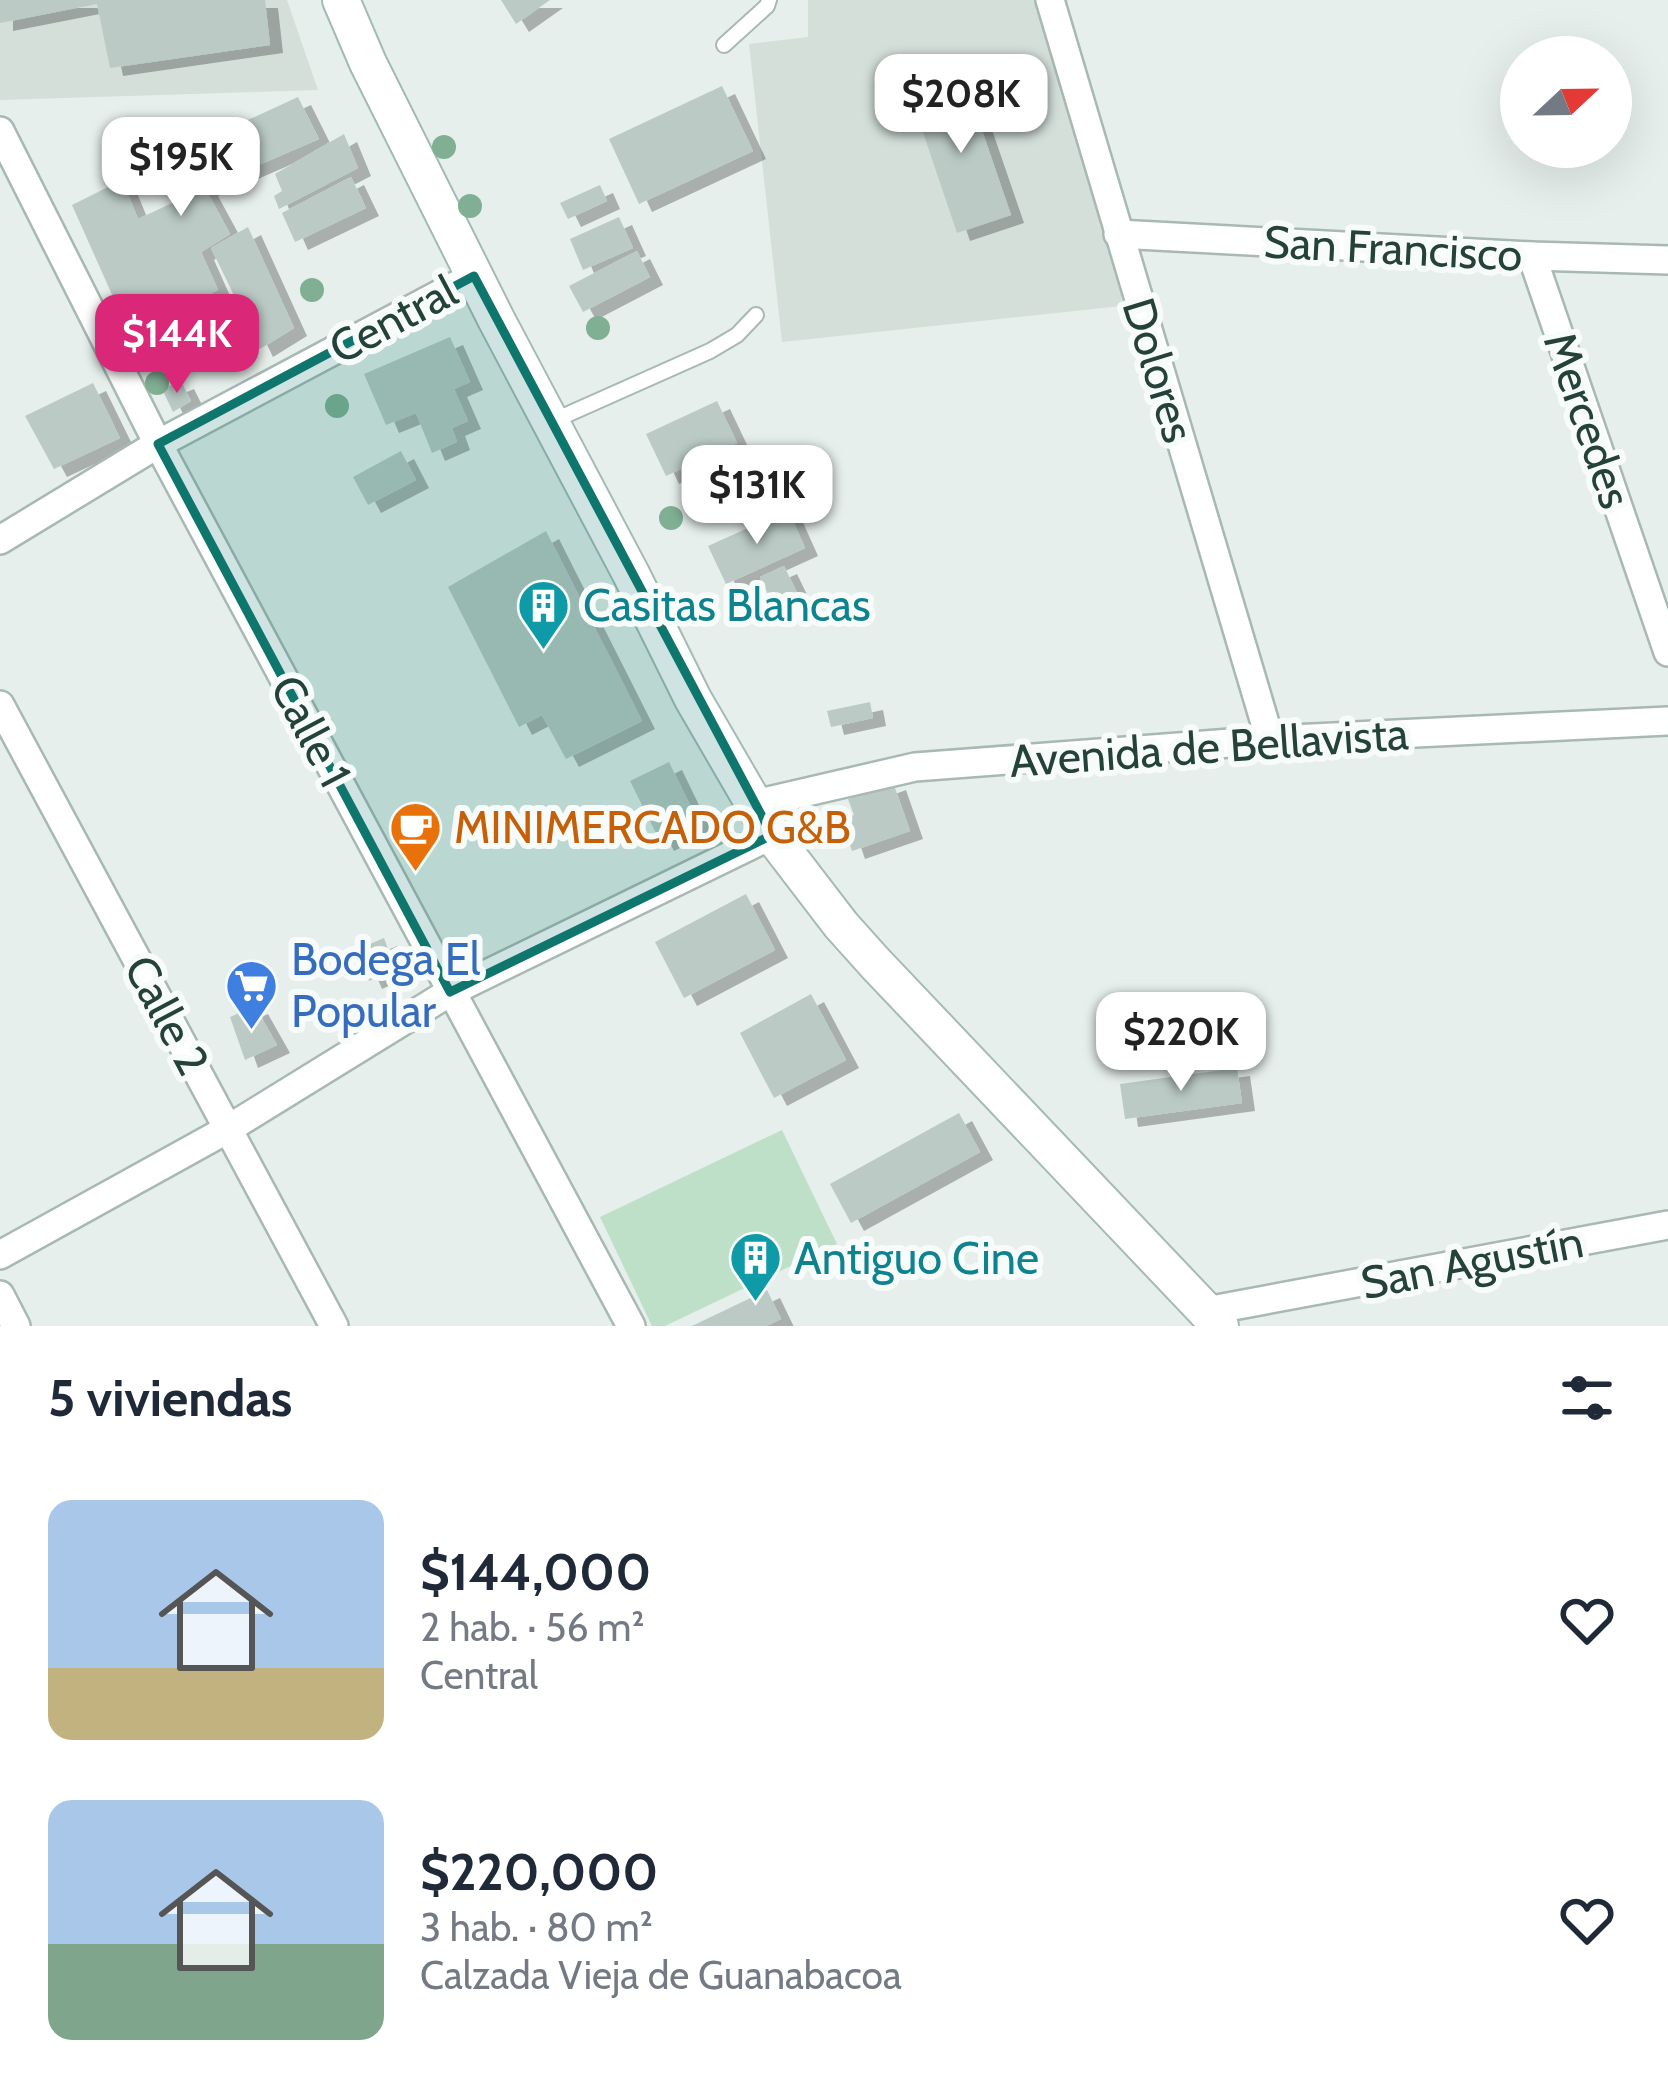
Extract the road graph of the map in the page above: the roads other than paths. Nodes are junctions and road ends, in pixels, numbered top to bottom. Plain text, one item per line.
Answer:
1 (341, 0) edge
2 (357, 0) edge
3 (770, 0) edge
4 (1050, 0) edge
5 (724, 45) dead end
6 (368, 63) junction
7 (0, 131) edge
8 (1118, 234) junction
9 (1532, 256) junction
10 (1668, 260) edge
11 (474, 276) junction
12 (756, 316) dead end
13 (550, 422) junction
14 (158, 444) junction
15 (0, 540) edge
16 (1668, 652) edge
17 (0, 705) edge
18 (1668, 721) edge
19 (1270, 740) junction
20 (764, 819) junction
21 (450, 992) junction
22 (228, 1129) junction
23 (1668, 1225) edge
24 (0, 1256) edge
25 (0, 1294) edge
26 (1202, 1321) edge
27 (16, 1326) edge
28 (334, 1326) edge
29 (631, 1326) edge

1 - 6 main road
2 - 6 main road
3 - 5 lane
4 - 8 street, Dolores
6 - 11 main road
7 - 14 street, Calle 1
8 - 9 street, San Francisco
8 - 19 street, Dolores
9 - 10 street, San Francisco
9 - 16 street, Mercedes
11 - 13 main road
11 - 14 street, Central
12 - 13 lane
13 - 20 main road
14 - 15 street, Central
14 - 21 street, Calle 1
17 - 22 street, Calle 2
18 - 19 street, Avenida de Bellavista
19 - 20 street, Avenida de Bellavista
20 - 21 street, Avenida de Bellavista
20 - 26 main road
21 - 22 street, Avenida de Bellavista
21 - 29 street, Calle 1
22 - 24 street, Avenida de Bellavista
22 - 28 street, Calle 2
23 - 26 street, San Agustín
25 - 27 street

